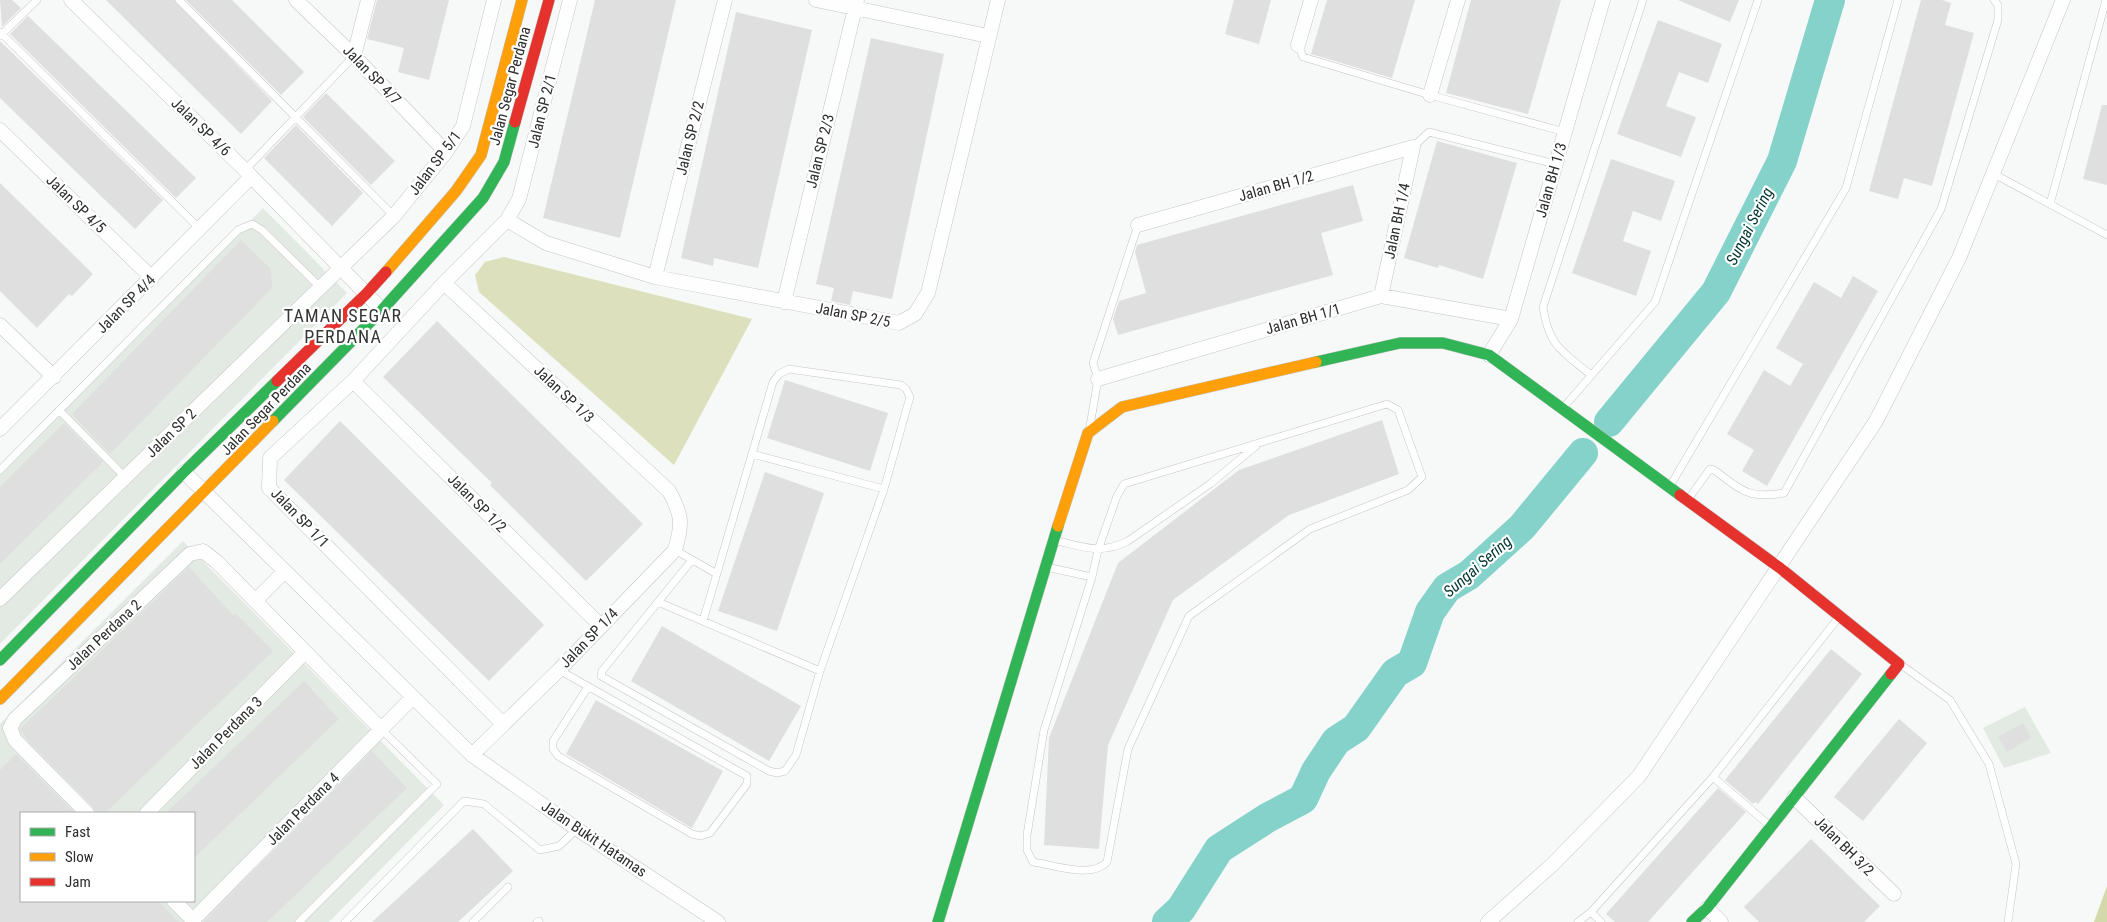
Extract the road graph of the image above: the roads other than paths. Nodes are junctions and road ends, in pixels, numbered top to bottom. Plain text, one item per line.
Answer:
1 (37, 0) edge
2 (72, 0) edge
3 (179, 0) edge
4 (296, 0) edge
5 (368, 0) edge
6 (494, 0) edge
7 (522, 0) edge
8 (549, 0) edge
9 (570, 0) edge
10 (725, 0) edge
11 (816, 0) edge
12 (998, 0) edge
13 (1311, 0) edge
14 (1458, 0) edge
15 (1603, 0) edge
16 (1643, 0) edge
17 (1758, 0) edge
18 (1898, 0) edge
19 (1994, 0) edge
20 (2063, 0) edge
21 (2106, 0) edge
22 (856, 4) edge
23 (1, 34) edge
24 (988, 36) junction
25 (1298, 45) joint
26 (354, 56) junction
27 (1430, 95) junction
28 (296, 117) junction
29 (0, 130) edge
30 (1565, 132) junction
31 (1413, 147) junction
32 (446, 152) junction
33 (1555, 164) junction
34 (248, 174) junction
35 (1994, 174) junction
36 (2050, 204) junction
37 (394, 216) junction
38 (507, 220) junction
39 (1138, 225) joint
40 (200, 229) junction
41 (2107, 236) edge
42 (342, 267) junction
43 (655, 277) junction
44 (152, 278) junction
45 (444, 283) junction
46 (320, 287) junction
47 (366, 294) junction
48 (1381, 296) junction
49 (784, 302) junction
50 (382, 310) junction
51 (1511, 318) junction
52 (0, 325) edge
53 (1489, 355) junction
54 (1592, 375) junction
55 (54, 377) junction
56 (1098, 379) junction
57 (353, 381) junction
58 (1563, 408) junction
59 (59, 410) junction
60 (0, 430) edge
61 (1088, 434) junction
62 (1258, 444) junction
63 (752, 454) junction
64 (0, 470) edge
65 (184, 472) junction
66 (125, 477) junction
67 (1669, 489) junction
68 (884, 490) junction
69 (206, 492) junction
70 (1687, 501) junction
71 (679, 509) joint
72 (1053, 540) junction
73 (675, 550) junction
74 (1098, 550) junction
75 (692, 560) junction
76 (1045, 567) junction
77 (1780, 568) junction
78 (286, 571) junction
79 (717, 574) junction
80 (1092, 577) junction
81 (0, 598) edge
82 (255, 601) junction
83 (658, 602) junction
84 (1840, 616) junction
85 (703, 621) junction
86 (601, 626) junction
87 (305, 652) junction
88 (0, 660) edge
89 (1900, 664) junction
90 (559, 670) junction
91 (820, 671) junction
92 (588, 687) junction
93 (413, 698) junction
94 (0, 699) edge
95 (503, 724) junction
96 (382, 729) junction
97 (472, 755) junction
98 (1714, 777) junction
99 (1794, 797) junction
100 (86, 812) edge
101 (148, 812) edge
102 (1771, 827) junction
103 (577, 829) junction
104 (508, 887) dead end
105 (1894, 894) dead end
106 (175, 902) edge
107 (1707, 908) junction
108 (1591, 912) junction
109 (194, 921) edge
110 (298, 922) edge
111 (345, 922) edge
112 (473, 922) edge
113 (718, 922) edge
114 (938, 922) edge
115 (1488, 922) edge
116 (1578, 922) edge
117 (1601, 922) edge
118 (1692, 922) edge
119 (1721, 922) edge
120 (2008, 922) edge

1 - 23 lane
2 - 34 street, Jalan SP 4/6
3 - 28 lane
4 - 26 street, Jalan SP 4/7
5 - 26 street
6 - 32 street, Jalan SP 5/1
7 - 47 street, Jalan Segar Perdana
8 - 50 street, Jalan Segar Perdana
9 - 38 street, Jalan SP 2/1
10 - 43 street, Jalan SP 2/2
11 - 22 street
12 - 24 street, Jalan SP 2/5
13 - 25 street
14 - 27 street
15 - 30 street, Jalan BH 1/3
16 - 54 lane
17 - 54 lane
18 - 67 lane
19 - 70 lane
20 - 35 street
21 - 36 lane
22 - 24 street
22 - 49 street, Jalan SP 2/3
23 - 40 lane
24 - 49 street, Jalan SP 2/5
25 - 27 lane
26 - 28 lane
26 - 32 street, Jalan SP 4/7
27 - 30 lane
28 - 34 lane
28 - 37 lane
29 - 44 street, Jalan SP 4/5
30 - 33 street, Jalan BH 1/3
31 - 33 lane
31 - 39 street, Jalan BH 1/2
31 - 48 street, Jalan BH 1/4
32 - 37 street, Jalan SP 5/1
33 - 51 street, Jalan BH 1/3
34 - 40 street, Jalan SP 4/4
34 - 42 street, Jalan SP 4/6
35 - 36 lane
35 - 77 street
36 - 41 lane
37 - 42 street, Jalan SP 5/1
38 - 43 street, Jalan SP 2/5
38 - 45 street, Jalan SP 1/1
39 - 56 lane
40 - 44 street, Jalan SP 4/4
42 - 46 street, Jalan SP 2
42 - 47 street, Jalan SP 4/6
43 - 49 street, Jalan SP 2/5
44 - 55 street, Jalan SP 4/4
45 - 57 street, Jalan SP 1/1
45 - 71 street, Jalan SP 1/3
46 - 59 lane
46 - 66 street, Jalan SP 2
47 - 50 street, Jalan SP 4/6
47 - 65 street, Jalan Segar Perdana
48 - 51 street, Jalan BH 1/1
48 - 56 street, Jalan BH 1/1
50 - 69 street, Jalan Segar Perdana
51 - 53 street, Jalan BH 1/3
52 - 55 street
53 - 58 street
53 - 61 street
54 - 58 lane
55 - 60 street, Jalan SP 4/4
56 - 61 lane
57 - 86 street, Jalan SP 1/2
57 - 95 street, Jalan SP 1/1
58 - 67 street
59 - 64 lane
59 - 66 lane
61 - 72 street
62 - 74 lane
62 - 74 lane
62 - 80 lane
63 - 68 lane
63 - 68 lane
63 - 79 lane
65 - 69 street
65 - 88 street, Jalan Segar Perdana
66 - 81 street, Jalan SP 2
67 - 70 street
68 - 91 lane
69 - 78 street
69 - 94 street, Jalan Segar Perdana
70 - 77 street
71 - 73 street, Jalan SP 1/4
72 - 74 lane
72 - 76 street
73 - 75 lane
73 - 86 street, Jalan SP 1/4
74 - 80 lane
75 - 79 lane
75 - 83 lane
76 - 80 lane
76 - 114 street
77 - 84 street
77 - 115 street
78 - 82 street
78 - 93 street
79 - 85 lane
82 - 87 street
82 - 100 street, Jalan Perdana 2
83 - 85 lane
83 - 91 lane
84 - 89 street
84 - 98 lane
85 - 91 lane
86 - 90 street, Jalan SP 1/4
87 - 96 street
87 - 101 street, Jalan Perdana 3
89 - 99 street
89 - 120 lane
90 - 92 lane
90 - 95 street, Jalan SP 1/4
92 - 92 lane
93 - 96 street, Jalan Perdana 4
93 - 97 street
95 - 97 street, Jalan SP 1/4
96 - 109 street, Jalan Perdana 4
96 - 110 lane
97 - 103 street, Jalan Bukit Hatamas
98 - 102 lane
98 - 108 lane
99 - 102 street
99 - 105 street, Jalan BH 3/2
102 - 107 street
103 - 111 lane
103 - 113 street, Jalan Bukit Hatamas
104 - 112 lane
106 - 109 street
107 - 118 street
107 - 119 street
108 - 116 lane
108 - 117 lane

